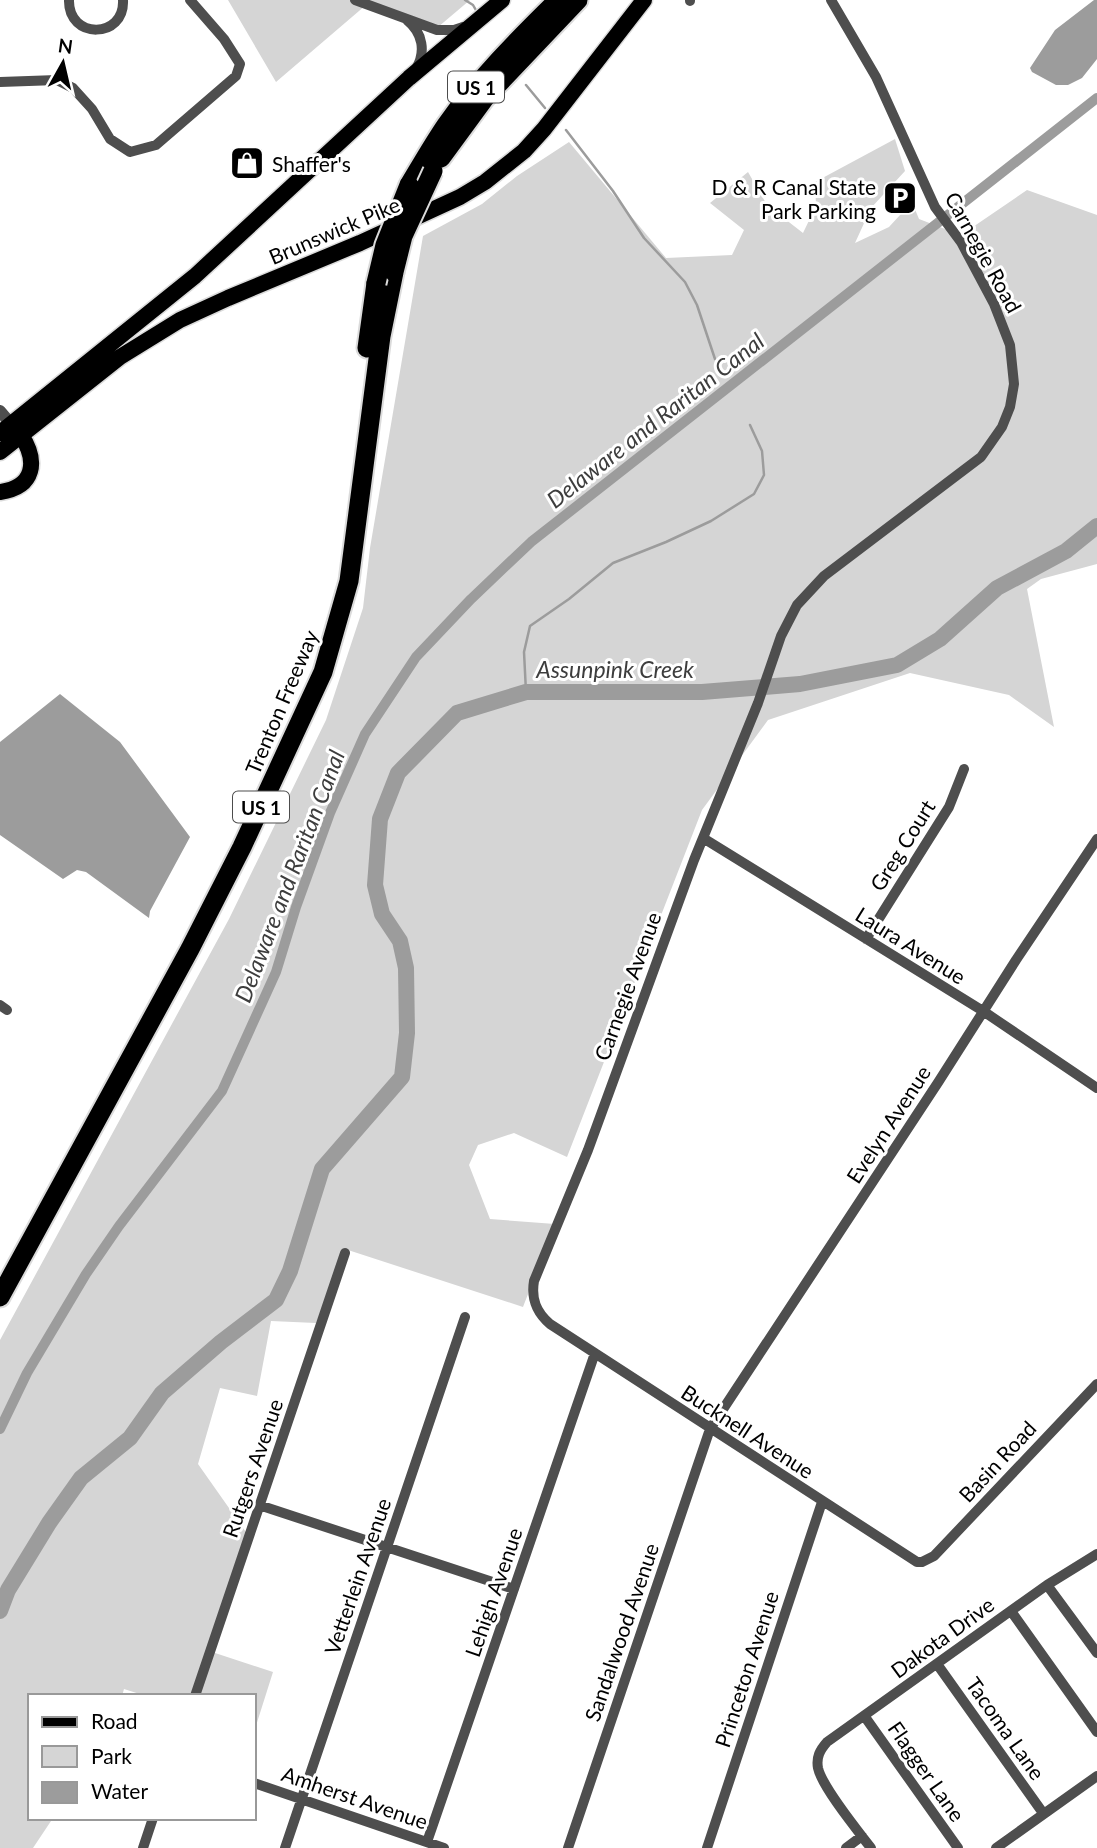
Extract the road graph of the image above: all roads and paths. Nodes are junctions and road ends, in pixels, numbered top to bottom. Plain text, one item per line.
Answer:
1 (69, 0) edge
2 (123, 0) edge
3 (190, 0) edge
4 (355, 0) edge
5 (558, 0) edge
6 (578, 0) edge
7 (644, 0) edge
8 (831, 0) edge
9 (496, 5) edge
10 (404, 18) junction
11 (473, 23) junction
12 (413, 74) junction
13 (0, 82) edge
14 (0, 411) edge
15 (11, 431) edge
16 (0, 452) edge
17 (0, 492) edge
18 (775, 653) joint
19 (964, 769) dead end
20 (703, 838) junction
21 (1097, 839) edge
22 (866, 939) junction
23 (983, 1012) junction
24 (1097, 1088) edge
25 (345, 1254) dead end
26 (0, 1270) edge
27 (0, 1297) edge
28 (466, 1317) dead end
29 (555, 1327) joint
30 (594, 1353) junction
31 (1097, 1384) edge
32 (710, 1429) junction
33 (822, 1502) junction
34 (259, 1505) junction
35 (387, 1548) junction
36 (1095, 1559) edge
37 (922, 1562) joint
38 (1047, 1585) junction
39 (514, 1589) junction
40 (1011, 1611) junction
41 (1097, 1653) edge
42 (937, 1664) junction
43 (196, 1694) edge
44 (864, 1717) junction
45 (1097, 1732) edge
46 (1097, 1776) edge
47 (256, 1784) edge
48 (302, 1799) junction
49 (1043, 1813) junction
50 (152, 1820) edge
51 (862, 1836) junction
52 (427, 1842) junction
53 (142, 1848) edge
54 (285, 1848) edge
55 (444, 1848) edge
56 (568, 1848) edge
57 (707, 1848) edge
58 (846, 1848) edge
59 (871, 1848) edge
60 (958, 1848) edge
61 (996, 1848) edge

1 - 2 street
3 - 13 street
4 - 10 street
5 - 26 highway, Trenton Freeway / US 1, bridge
6 - 27 highway, Trenton Freeway / US 1, bridge
7 - 15 main road, Brunswick Pike
8 - 18 street, Carnegie Road
9 - 11 main road, Brunswick Pike
10 - 11 street
10 - 12 street
11 - 12 main road, Brunswick Pike
12 - 15 main road, Brunswick Pike
14 - 15 street
15 - 16 main road, Brunswick Pike
15 - 17 main road
18 - 20 street, Carnegie Avenue
19 - 22 street, Greg Court
20 - 22 street, Laura Avenue
20 - 29 street, Carnegie Avenue
21 - 23 street, Evelyn Avenue
22 - 23 street, Laura Avenue
23 - 24 street, Laura Avenue
23 - 32 street, Evelyn Avenue
25 - 34 street, Rutgers Avenue
28 - 35 street, Vetterlein Avenue
29 - 30 street, Bucknell Avenue
30 - 32 street, Bucknell Avenue
30 - 39 street, Lehigh Avenue
31 - 37 street, Basin Road
32 - 33 street, Bucknell Avenue
32 - 56 street, Sandalwood Avenue
33 - 37 street, Bucknell Avenue
33 - 57 street, Princeton Avenue
34 - 35 street
34 - 43 street, Rutgers Avenue
35 - 39 street
35 - 48 street, Vetterlein Avenue
36 - 38 street, Dakota Drive
38 - 40 street, Dakota Drive
38 - 41 street
39 - 52 street, Lehigh Avenue
40 - 42 street, Dakota Drive
40 - 45 street
42 - 44 street, Dakota Drive
42 - 49 street, Tacoma Lane
44 - 51 street, Dakota Drive
44 - 60 street, Flagger Lane
46 - 49 street
47 - 48 street, Amherst Avenue
48 - 52 street, Amherst Avenue
48 - 54 street, Vetterlein Avenue
49 - 61 street
50 - 53 street
51 - 58 street
51 - 59 street
52 - 55 street, Amherst Avenue

